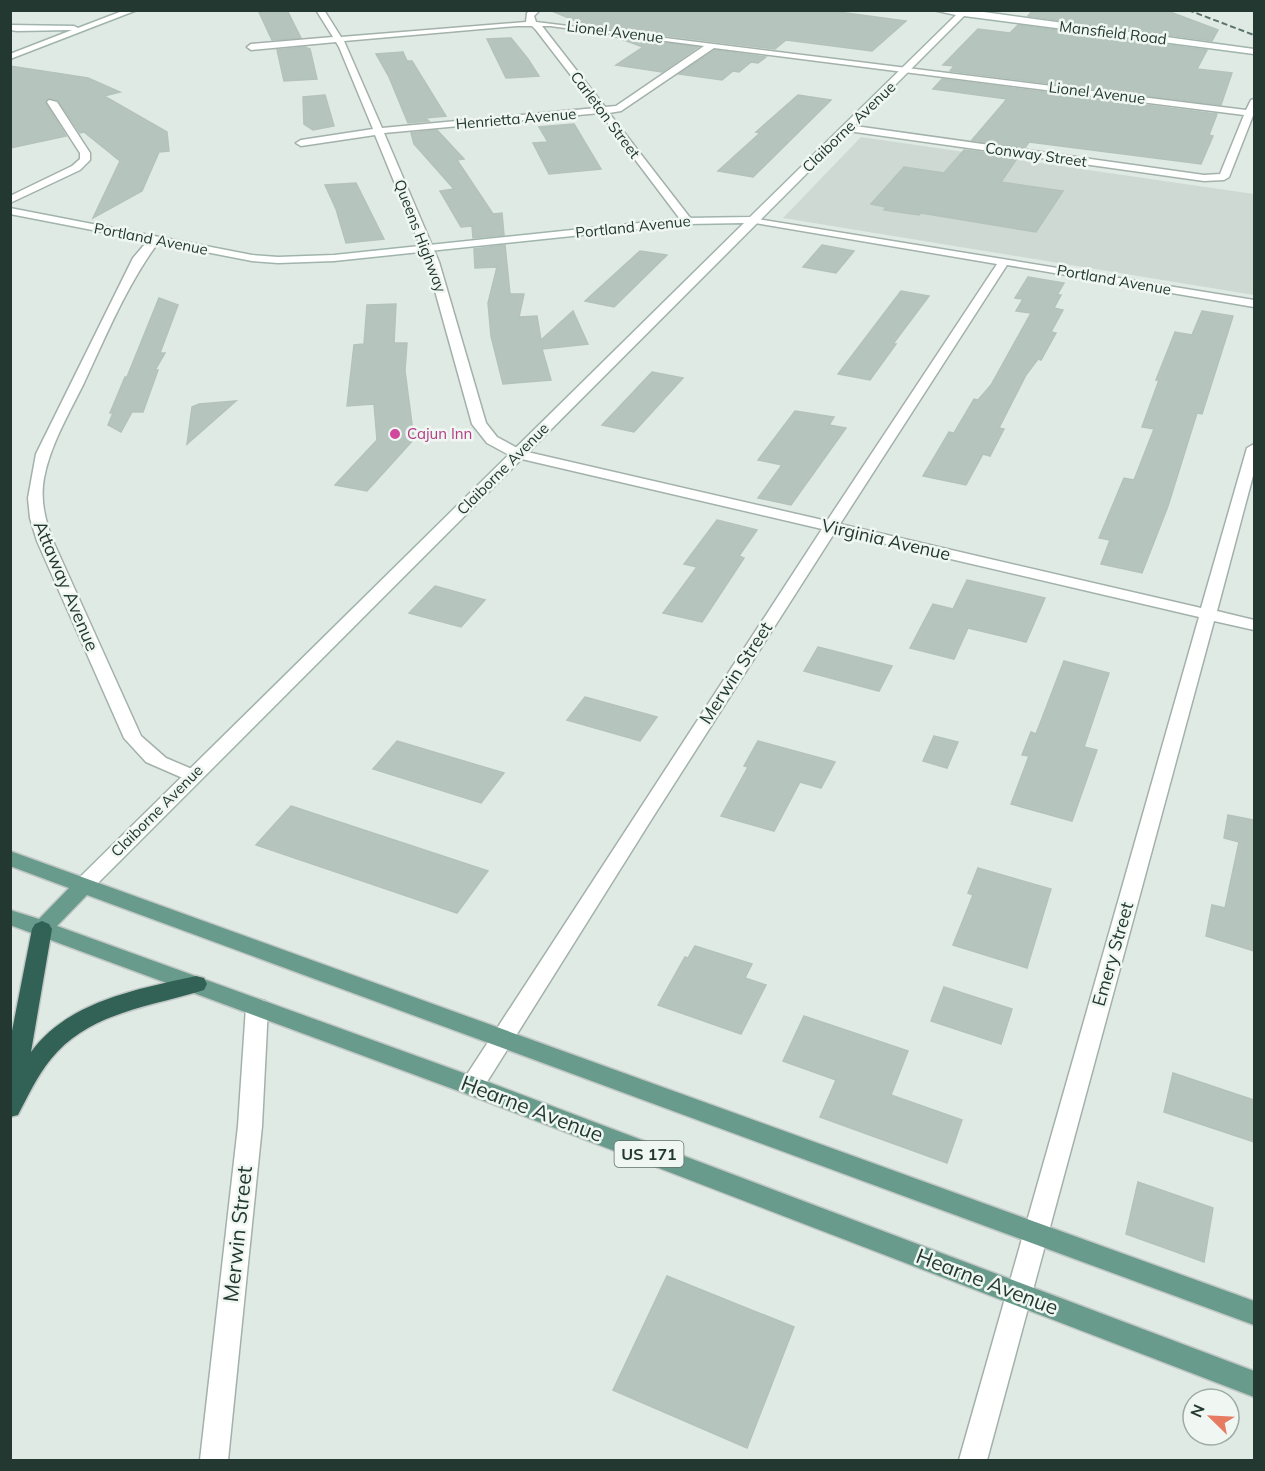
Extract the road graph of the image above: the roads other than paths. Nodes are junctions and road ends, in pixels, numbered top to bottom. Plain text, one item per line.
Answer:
1 (133, 10) edge
2 (536, 10) edge
3 (937, 10) edge
4 (964, 12) edge
5 (325, 14) edge
6 (534, 24) junction
7 (91, 27) junction
8 (14, 28) edge
9 (339, 40) junction
10 (712, 45) junction
11 (251, 47) dead end
12 (1254, 52) edge
13 (20, 53) junction
14 (10, 57) edge
15 (908, 69) junction
16 (52, 102) dead end
17 (1254, 102) edge
18 (602, 111) junction
19 (1250, 113) junction
20 (848, 128) junction
21 (379, 131) junction
22 (302, 143) dead end
23 (10, 200) edge
24 (10, 211) edge
25 (755, 220) junction
26 (687, 221) junction
27 (154, 240) junction
28 (427, 248) junction
29 (1004, 261) junction
30 (1254, 303) edge
31 (1254, 448) edge
32 (518, 454) junction
33 (831, 527) junction
34 (1208, 614) junction
35 (1254, 625) edge
36 (192, 776) junction
37 (10, 858) edge
38 (83, 886) junction
39 (10, 917) edge
40 (42, 929) junction
41 (195, 984) junction
42 (257, 1007) junction
43 (503, 1038) junction
44 (472, 1086) junction
45 (10, 1106) edge
46 (1036, 1233) junction
47 (1019, 1294) junction
48 (1254, 1313) edge
49 (1254, 1384) edge
50 (214, 1461) edge
51 (973, 1461) edge

1 - 7 street
2 - 6 street
3 - 4 street, Mansfield Road
4 - 12 street, Mansfield Road
4 - 15 street, Claiborne Avenue
5 - 9 street, Queens Highway
6 - 9 street, Lionel Avenue
6 - 10 street, Lionel Avenue
6 - 18 street, Carleton Street
7 - 8 street
7 - 13 street
8 - 13 street
9 - 11 street, Lionel Avenue
9 - 21 street, Queens Highway
10 - 15 street, Lionel Avenue
10 - 18 street, Henrietta Avenue
13 - 14 street
15 - 19 street, Lionel Avenue
15 - 20 street, Claiborne Avenue
16 - 23 street
17 - 19 street
18 - 21 street, Henrietta Avenue
18 - 26 street, Carleton Street
19 - 20 street, Conway Street
20 - 25 street, Claiborne Avenue
21 - 22 street, Henrietta Avenue
21 - 28 street, Queens Highway
24 - 27 street, Portland Avenue
25 - 26 street, Portland Avenue
25 - 29 street, Portland Avenue
25 - 32 street, Claiborne Avenue
26 - 28 street, Portland Avenue
27 - 28 street, Portland Avenue
27 - 36 street, Attaway Avenue
28 - 32 street, Queens Highway
29 - 30 street, Portland Avenue
29 - 33 street, Merwin Street
31 - 34 street, Emery Street
32 - 33 street, Virginia Avenue
32 - 36 street, Claiborne Avenue
33 - 34 street, Virginia Avenue
33 - 43 street, Merwin Street
34 - 35 street, Virginia Avenue
34 - 46 street, Emery Street
36 - 38 street, Claiborne Avenue
37 - 38 main road
38 - 40 main road, Claiborne Avenue
38 - 43 main road
39 - 40 main road, Hearne Avenue / US 171
40 - 41 main road, Hearne Avenue / US 171
40 - 45 highway
41 - 42 main road, Hearne Avenue / US 171
41 - 45 highway
42 - 44 main road, Hearne Avenue / US 171
42 - 50 street, Merwin Street
43 - 44 street, Merwin Street
43 - 46 main road
44 - 47 main road, Hearne Avenue / US 171
46 - 47 street, Emery Street
46 - 48 main road
47 - 49 main road, Hearne Avenue / US 171
47 - 51 street, Emery Street

